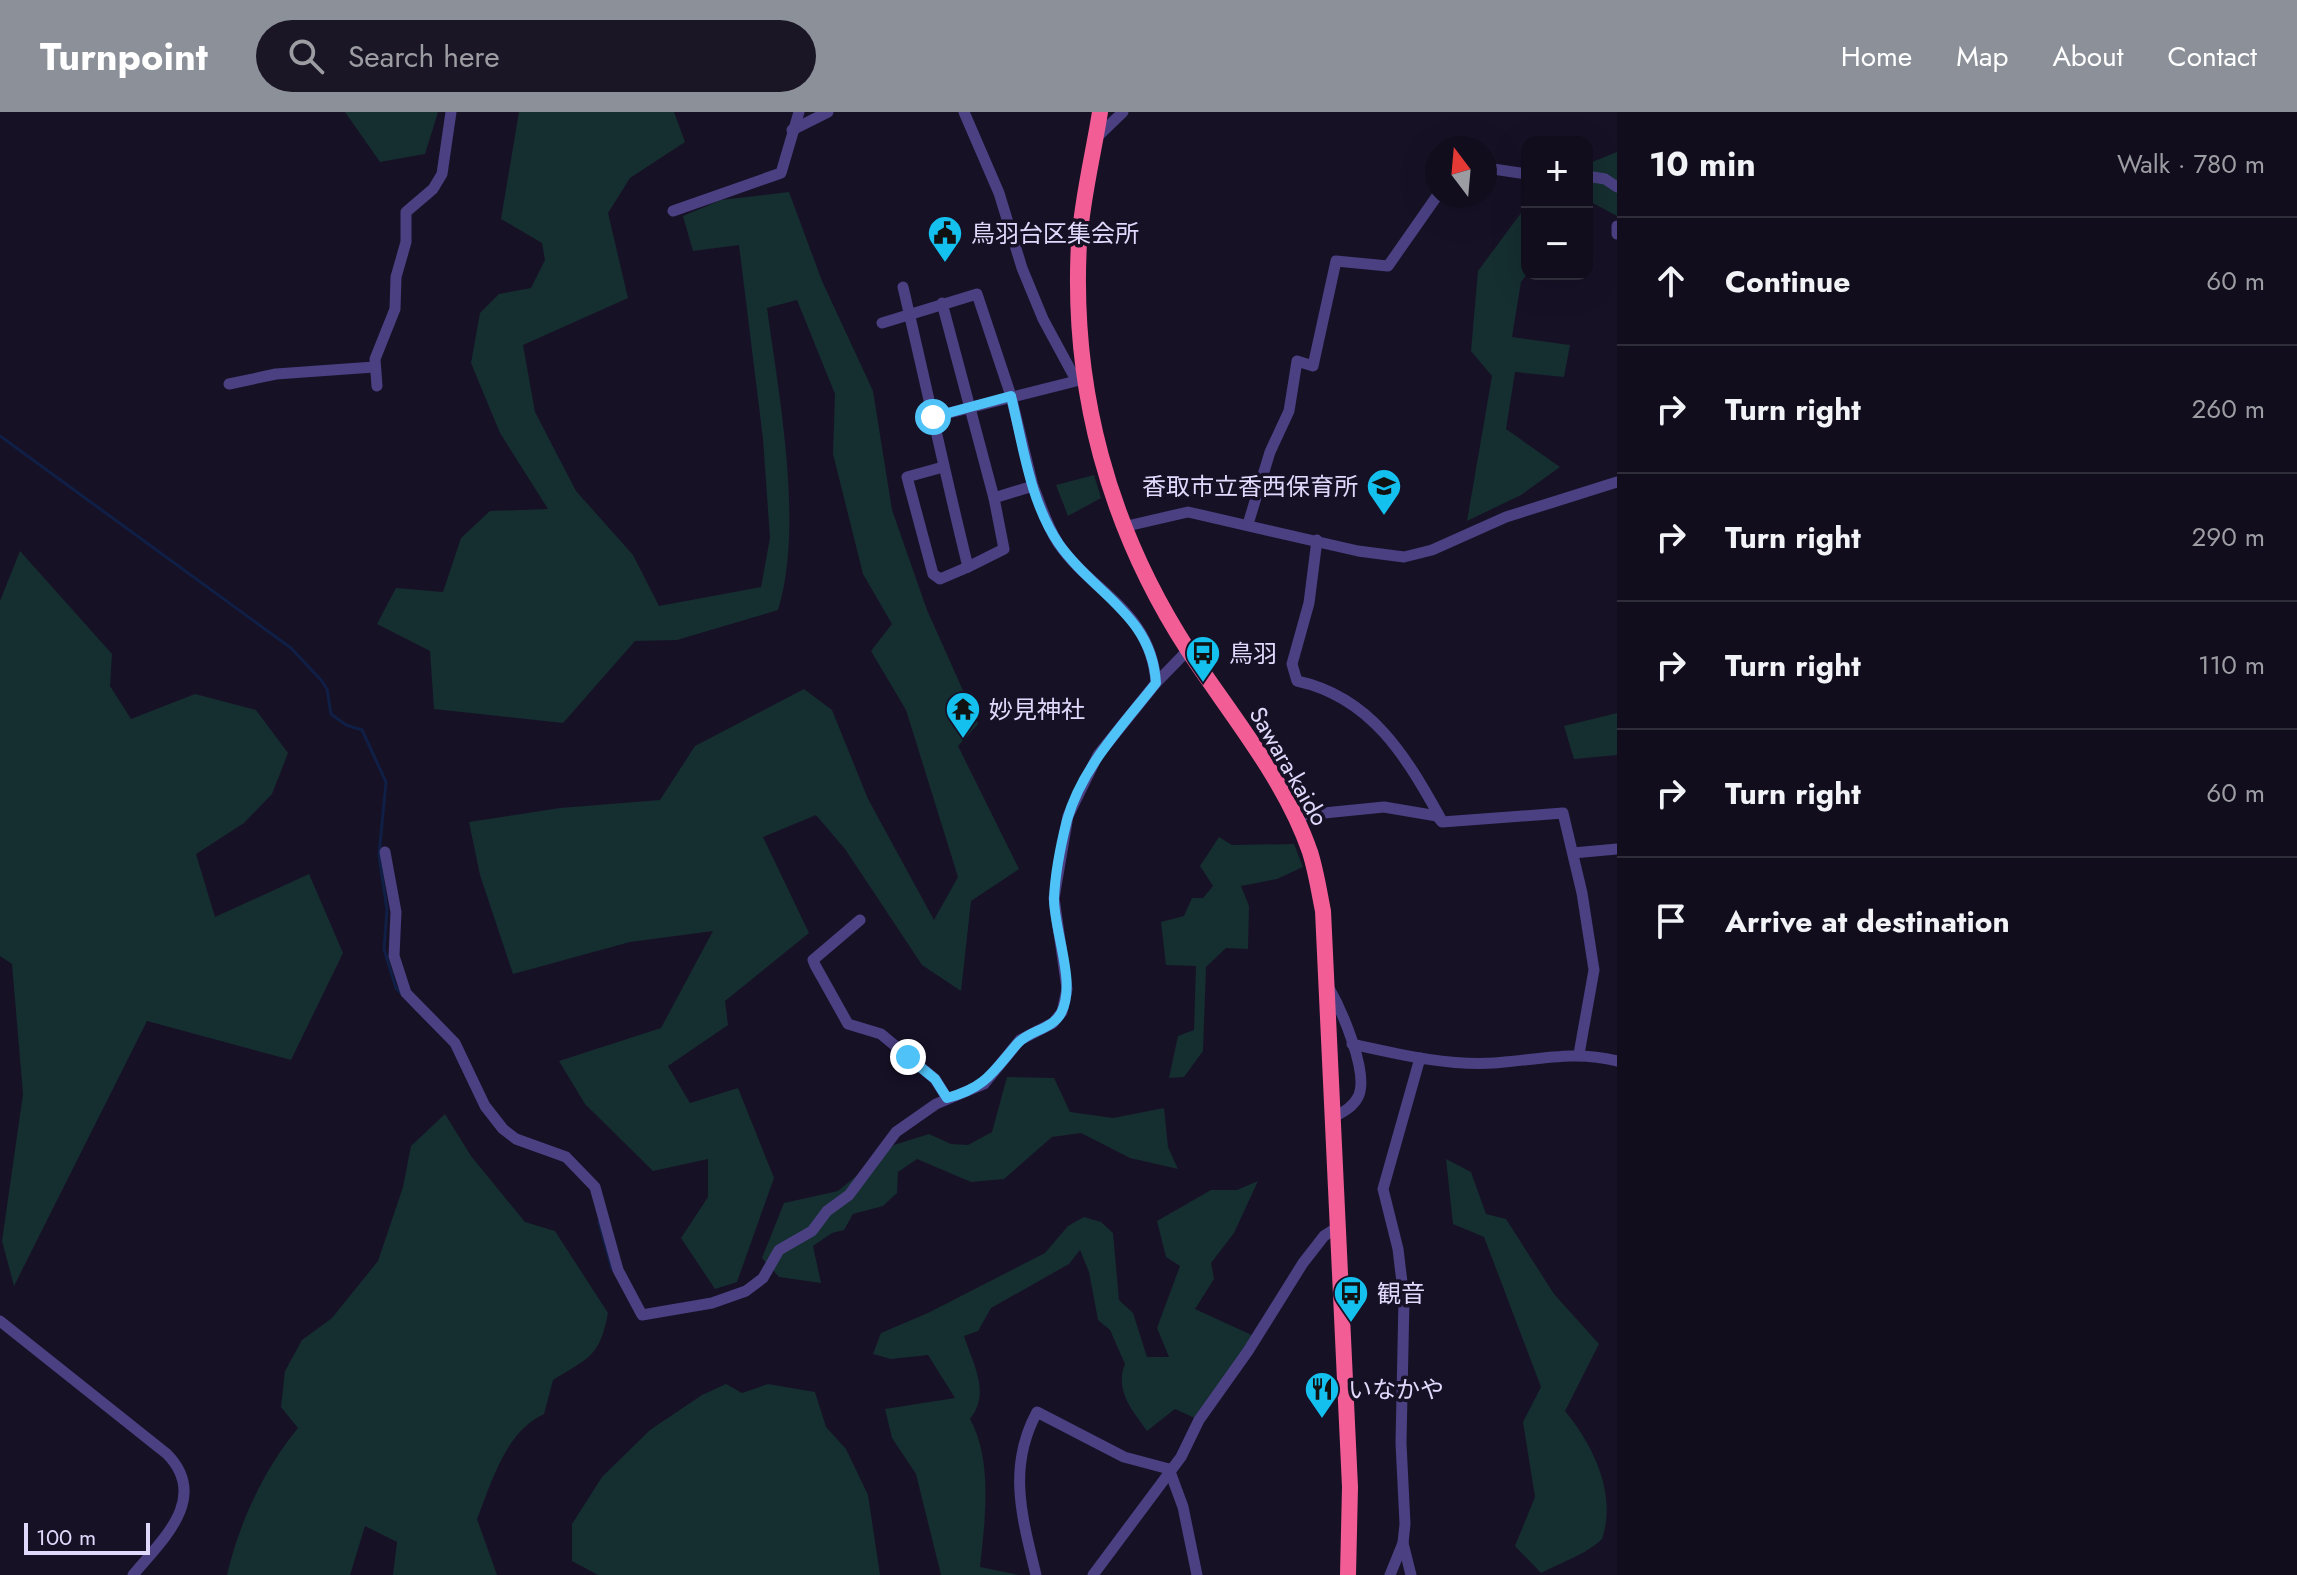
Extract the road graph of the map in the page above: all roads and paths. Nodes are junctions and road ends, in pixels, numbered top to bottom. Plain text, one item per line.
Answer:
1 (451, 112) edge
2 (799, 112) edge
3 (828, 112) edge
4 (964, 112) edge
5 (1100, 112) edge
6 (1123, 112) edge
7 (792, 130) junction
8 (1096, 138) junction
9 (1497, 170) edge
10 (1521, 173) edge
11 (1593, 177) edge
12 (1617, 187) edge
13 (1429, 208) edge
14 (673, 211) dead end
15 (1617, 226) edge
16 (1617, 234) edge
17 (903, 287) dead end
18 (942, 303) junction
19 (909, 314) junction
20 (882, 323) dead end
21 (374, 367) junction
22 (1080, 379) junction
23 (229, 384) dead end
24 (377, 386) dead end
25 (1011, 396) junction
26 (972, 407) junction
27 (933, 417) junction
28 (943, 467) junction
29 (1617, 482) edge
30 (1033, 486) junction
31 (994, 498) junction
32 (1248, 524) junction
33 (1123, 527) junction
34 (1317, 540) junction
35 (968, 567) junction
36 (1188, 650) junction
37 (1156, 683) junction
38 (1294, 816) junction
39 (1442, 822) junction
40 (1617, 849) edge
41 (385, 852) dead end
42 (1573, 853) junction
43 (860, 920) dead end
44 (1327, 985) junction
45 (1352, 1044) junction
46 (1579, 1054) junction
47 (1420, 1058) junction
48 (1617, 1061) edge
49 (947, 1098) junction
50 (1334, 1117) junction
51 (1338, 1227) junction
52 (0, 1321) edge
53 (1169, 1469) junction
54 (1403, 1543) junction
55 (133, 1575) edge
56 (1036, 1575) edge
57 (1093, 1575) edge
58 (1197, 1575) edge
59 (1348, 1575) edge
60 (1390, 1575) edge
61 (1411, 1575) edge

1 - 21 street
2 - 7 street
3 - 7 street
4 - 22 street
5 - 8 highway, Sawara-kaido
6 - 8 street
7 - 14 street
8 - 22 highway, Sawara-kaido
9 - 10 street
11 - 12 street
13 - 32 street
15 - 16 street
17 - 19 street
18 - 19 street
18 - 25 street
18 - 26 street
19 - 20 street
19 - 27 street
21 - 23 street
21 - 24 street
22 - 25 street
22 - 33 highway, Sawara-kaido
25 - 26 street
25 - 30 street
26 - 27 street
26 - 31 street
27 - 28 street
28 - 35 street
28 - 35 street
29 - 34 street
30 - 31 street
30 - 37 street
31 - 35 street
32 - 33 street
32 - 34 street
33 - 36 highway, Sawara-kaido
34 - 39 street
36 - 37 street
36 - 38 highway, Sawara-kaido
37 - 49 street
38 - 39 street
38 - 44 highway, Sawara-kaido
39 - 42 street
40 - 42 street
41 - 49 street
42 - 46 street
43 - 49 street
44 - 45 street
44 - 50 highway, Sawara-kaido
45 - 47 street
45 - 50 street
46 - 47 street
46 - 48 street
47 - 54 street
50 - 51 highway, Sawara-kaido
51 - 53 street
51 - 59 highway, Sawara-kaido
52 - 55 street
53 - 56 street
53 - 57 street
53 - 58 street
54 - 60 street
54 - 61 street

